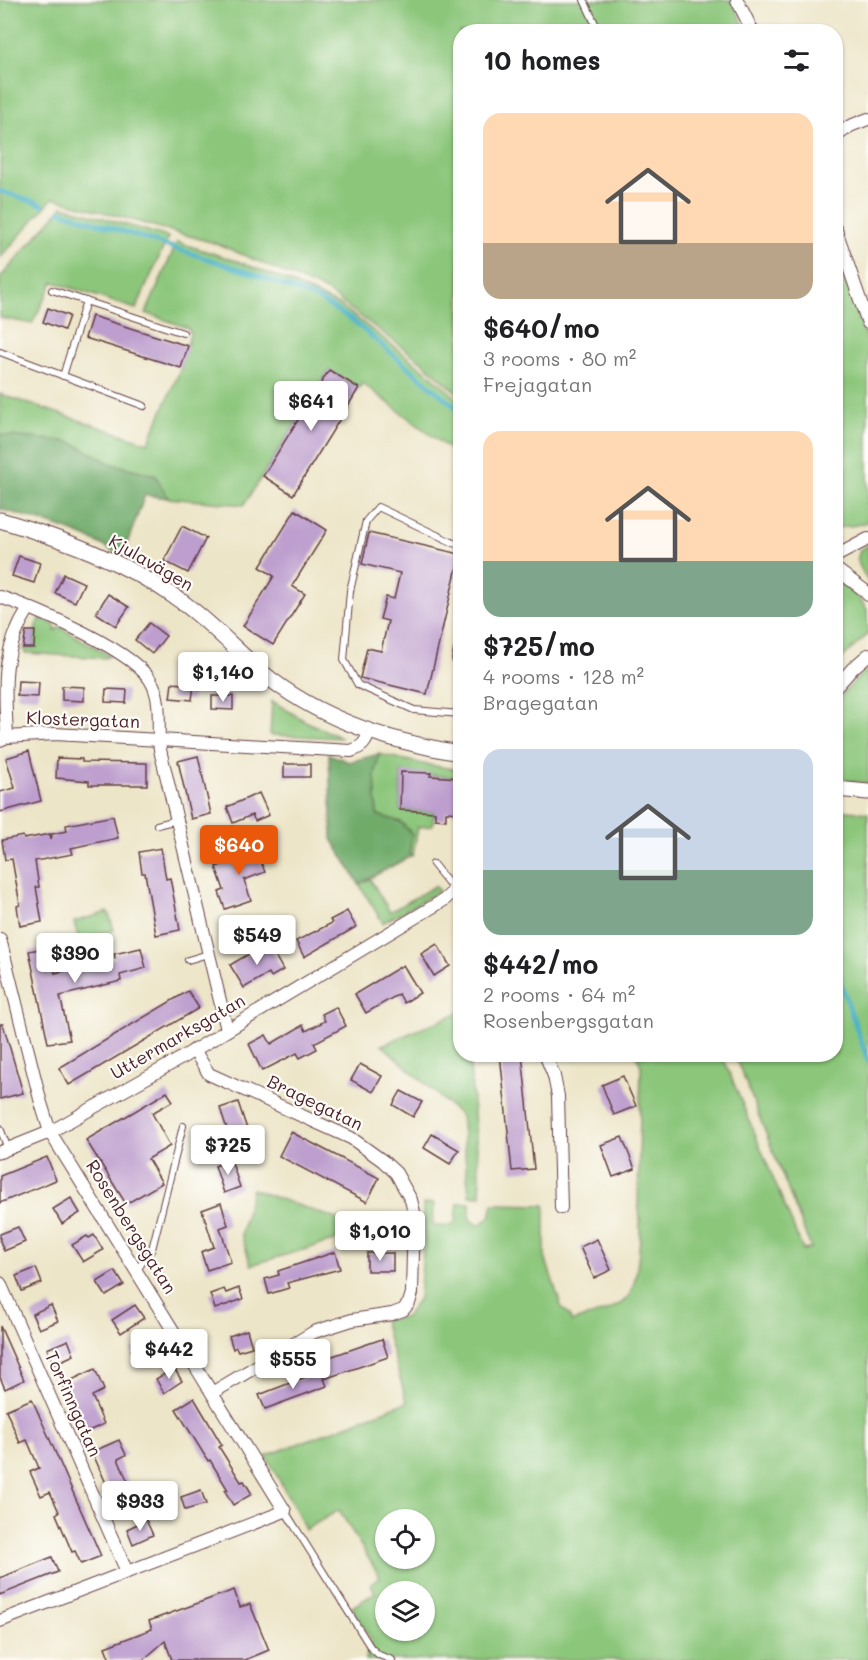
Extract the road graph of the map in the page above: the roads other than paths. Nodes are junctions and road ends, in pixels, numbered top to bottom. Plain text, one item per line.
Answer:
1 (584, 0) edge
2 (737, 0) edge
3 (595, 24) edge
4 (749, 24) edge
5 (868, 119) edge
6 (843, 131) edge
7 (843, 250) edge
8 (52, 290) dead end
9 (86, 301) junction
10 (868, 323) edge
11 (183, 333) dead end
12 (0, 352) edge
13 (63, 376) junction
14 (144, 406) dead end
15 (0, 520) edge
16 (868, 539) edge
17 (453, 543) edge
18 (843, 552) edge
19 (843, 574) edge
20 (868, 595) edge
21 (0, 597) edge
22 (29, 608) junction
23 (868, 656) edge
24 (843, 679) edge
25 (453, 713) edge
26 (370, 730) junction
27 (4, 739) edge
28 (159, 740) junction
29 (453, 752) edge
30 (843, 790) edge
31 (868, 792) edge
32 (177, 820) junction
33 (157, 825) dead end
34 (433, 864) dead end
35 (453, 883) edge
36 (453, 892) edge
37 (0, 939) edge
38 (208, 954) junction
39 (188, 960) dead end
40 (227, 1030) junction
41 (194, 1050) junction
42 (548, 1062) edge
43 (183, 1126) dead end
44 (0, 1128) edge
45 (50, 1131) junction
46 (4, 1151) edge
47 (561, 1208) dead end
48 (137, 1270) junction
49 (0, 1283) edge
50 (212, 1393) junction
51 (285, 1511) junction
52 (127, 1572) junction
53 (0, 1621) edge
54 (392, 1660) edge

1 - 3 lane
2 - 4 street
5 - 6 street
7 - 10 street
8 - 9 lane
9 - 11 lane
9 - 13 lane
12 - 13 lane
13 - 14 lane
15 - 26 street, Kjulavägen
16 - 18 street
17 - 25 lane
19 - 20 street
21 - 22 street
22 - 27 street
22 - 28 street
23 - 24 street
26 - 28 street, Klostergatan
26 - 29 street, Kjulavägen
27 - 28 street, Klostergatan
28 - 32 street
30 - 31 street
32 - 33 lane
32 - 38 street
34 - 35 lane
36 - 40 street, Uttermarksgatan
37 - 45 street, Rosenbergsgatan
38 - 39 lane
38 - 40 street
40 - 41 street, Uttermarksgatan
41 - 45 street, Uttermarksgatan
41 - 50 street, Bragegatan
42 - 47 street
43 - 48 lane
44 - 46 lane
45 - 46 street, Uttermarksgatan
45 - 48 street, Rosenbergsgatan
48 - 50 street, Rosenbergsgatan
49 - 52 street, Torfinngatan
50 - 51 street, Rosenbergsgatan
51 - 52 street
51 - 54 lane
52 - 53 street

